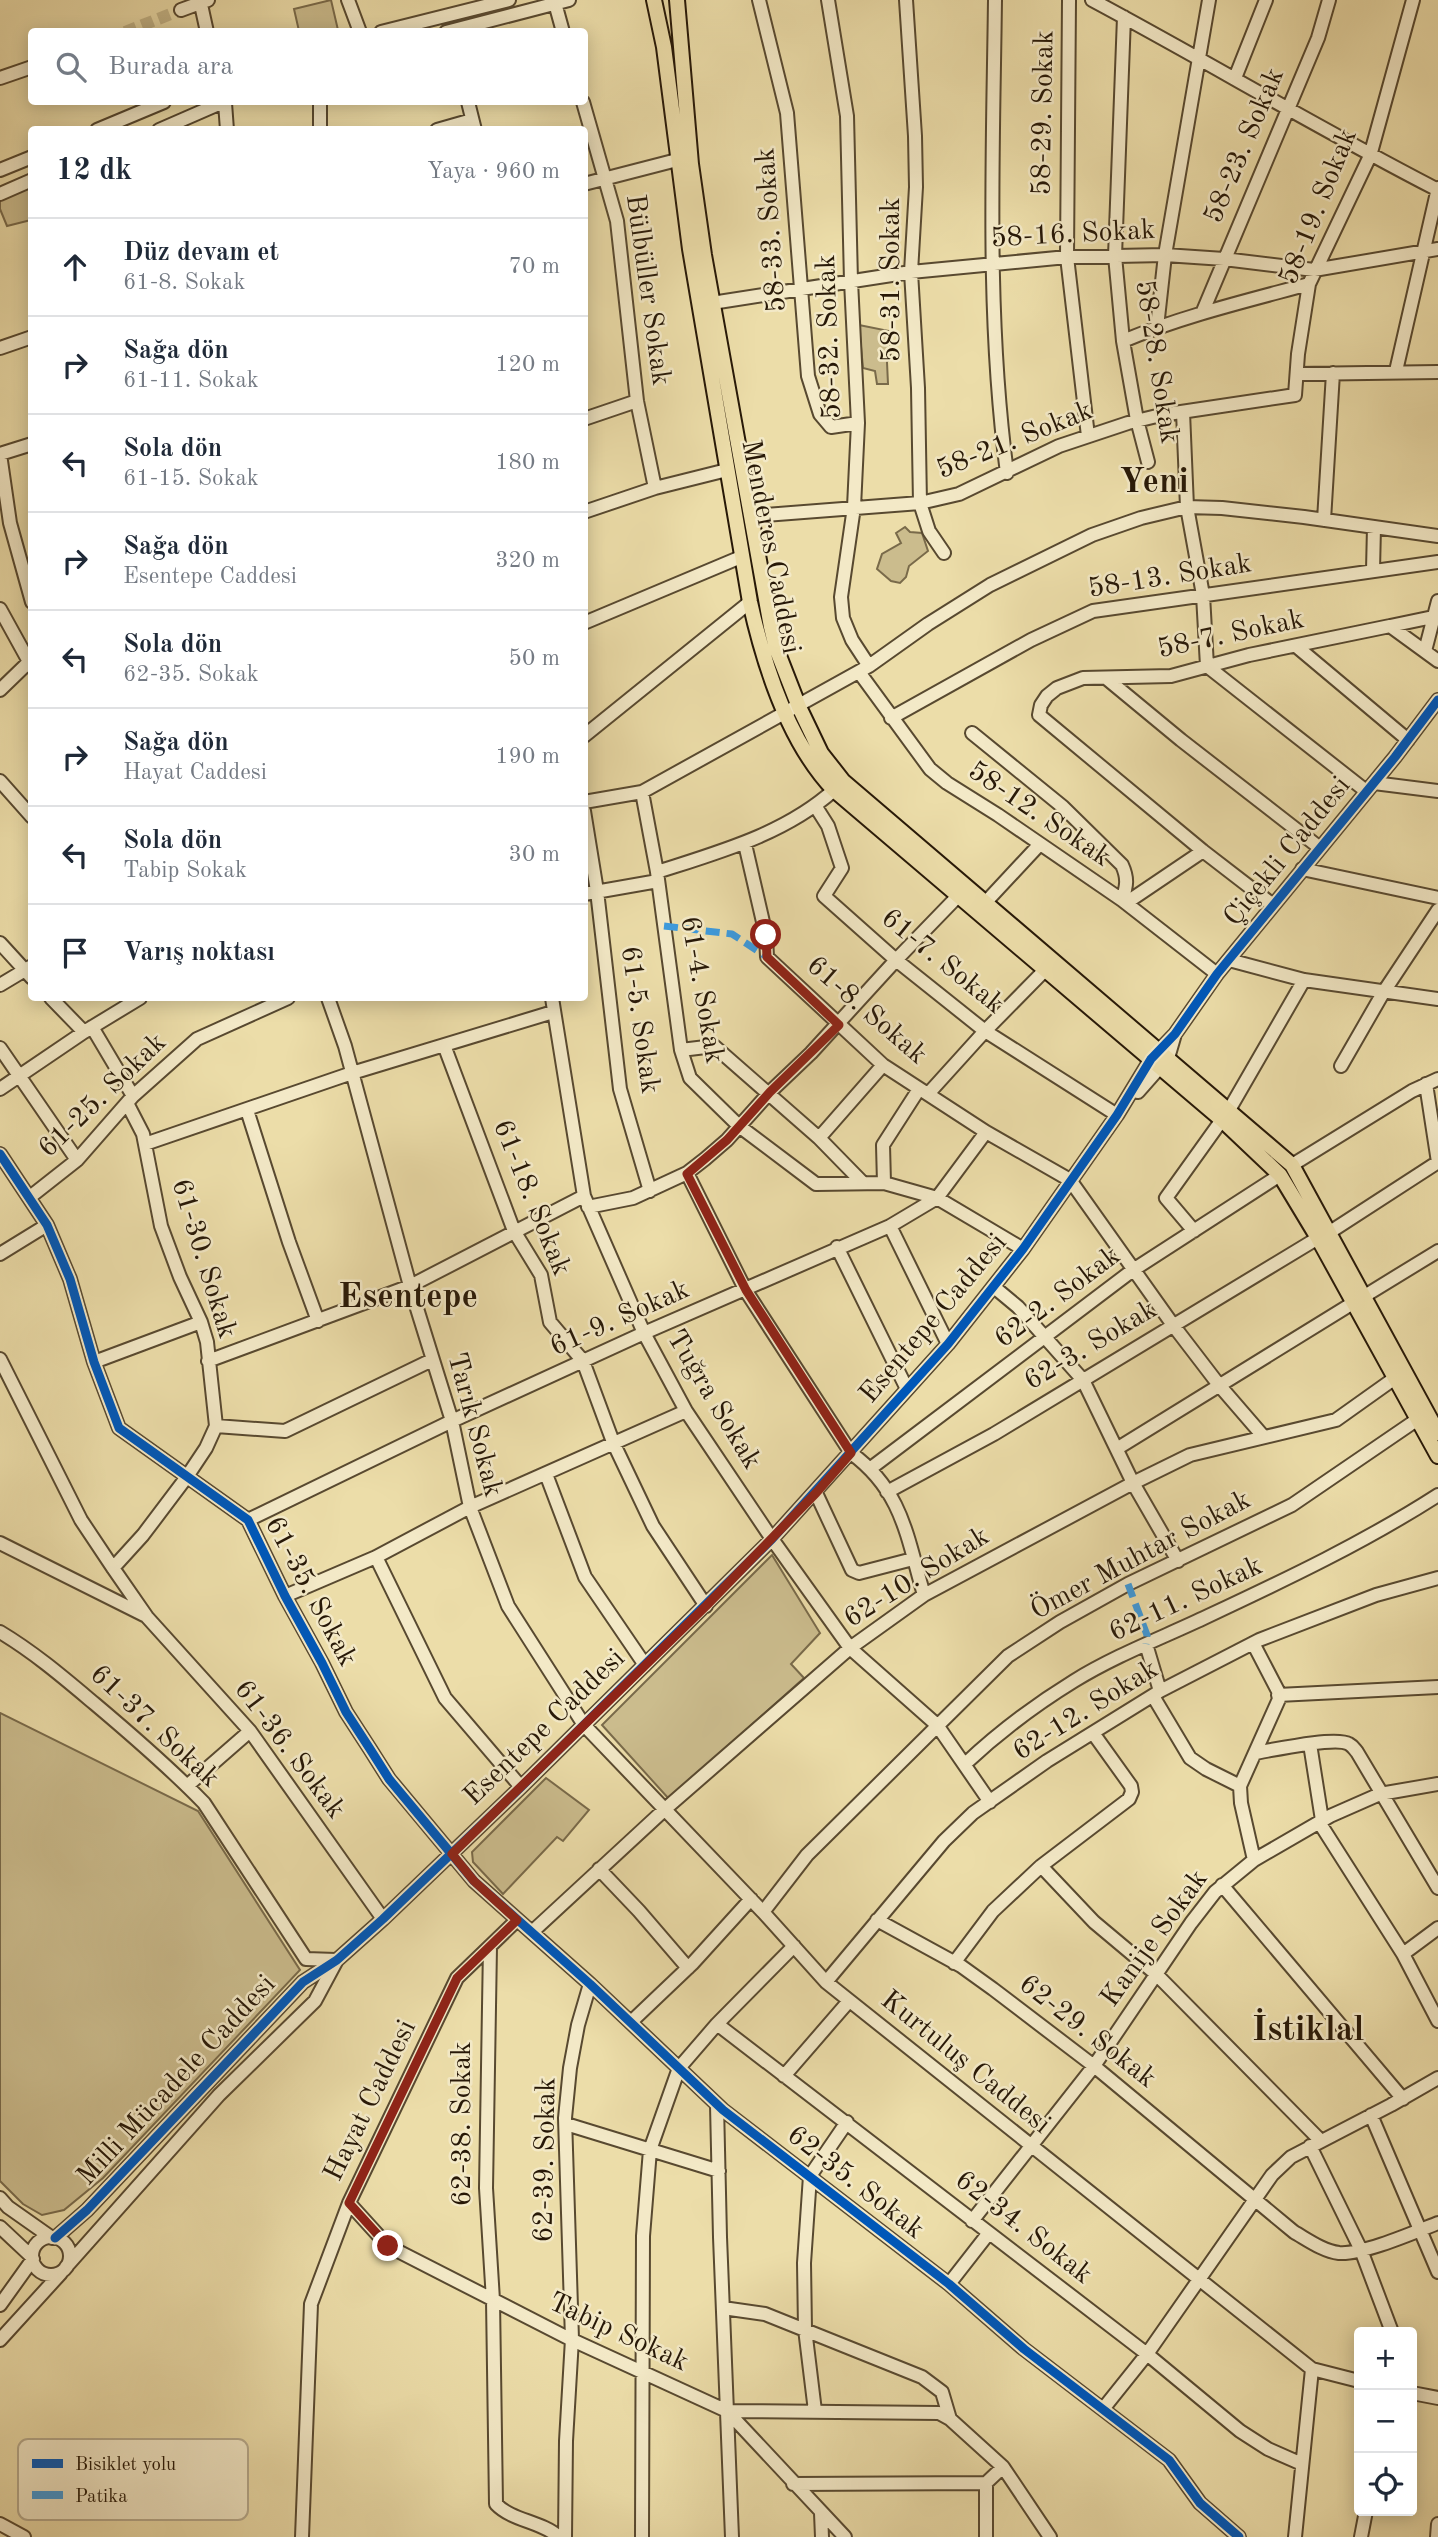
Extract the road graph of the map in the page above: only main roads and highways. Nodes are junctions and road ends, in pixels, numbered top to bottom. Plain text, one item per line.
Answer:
1 (654, 0) edge
2 (677, 0) edge
3 (792, 709) junction
4 (1159, 1058) junction
5 (1225, 1115) junction
6 (1324, 1235) junction
7 (1358, 1300) junction
8 (1438, 1433) edge
9 (1438, 1456) edge

1 - 3 main road, Menderes Caddesi
2 - 3 main road, Menderes Caddesi
3 - 4 main road, Menderes Caddesi
3 - 4 main road, Menderes Caddesi
4 - 5 main road
5 - 6 main road
5 - 6 main road
6 - 7 main road
7 - 8 main road
7 - 9 main road

